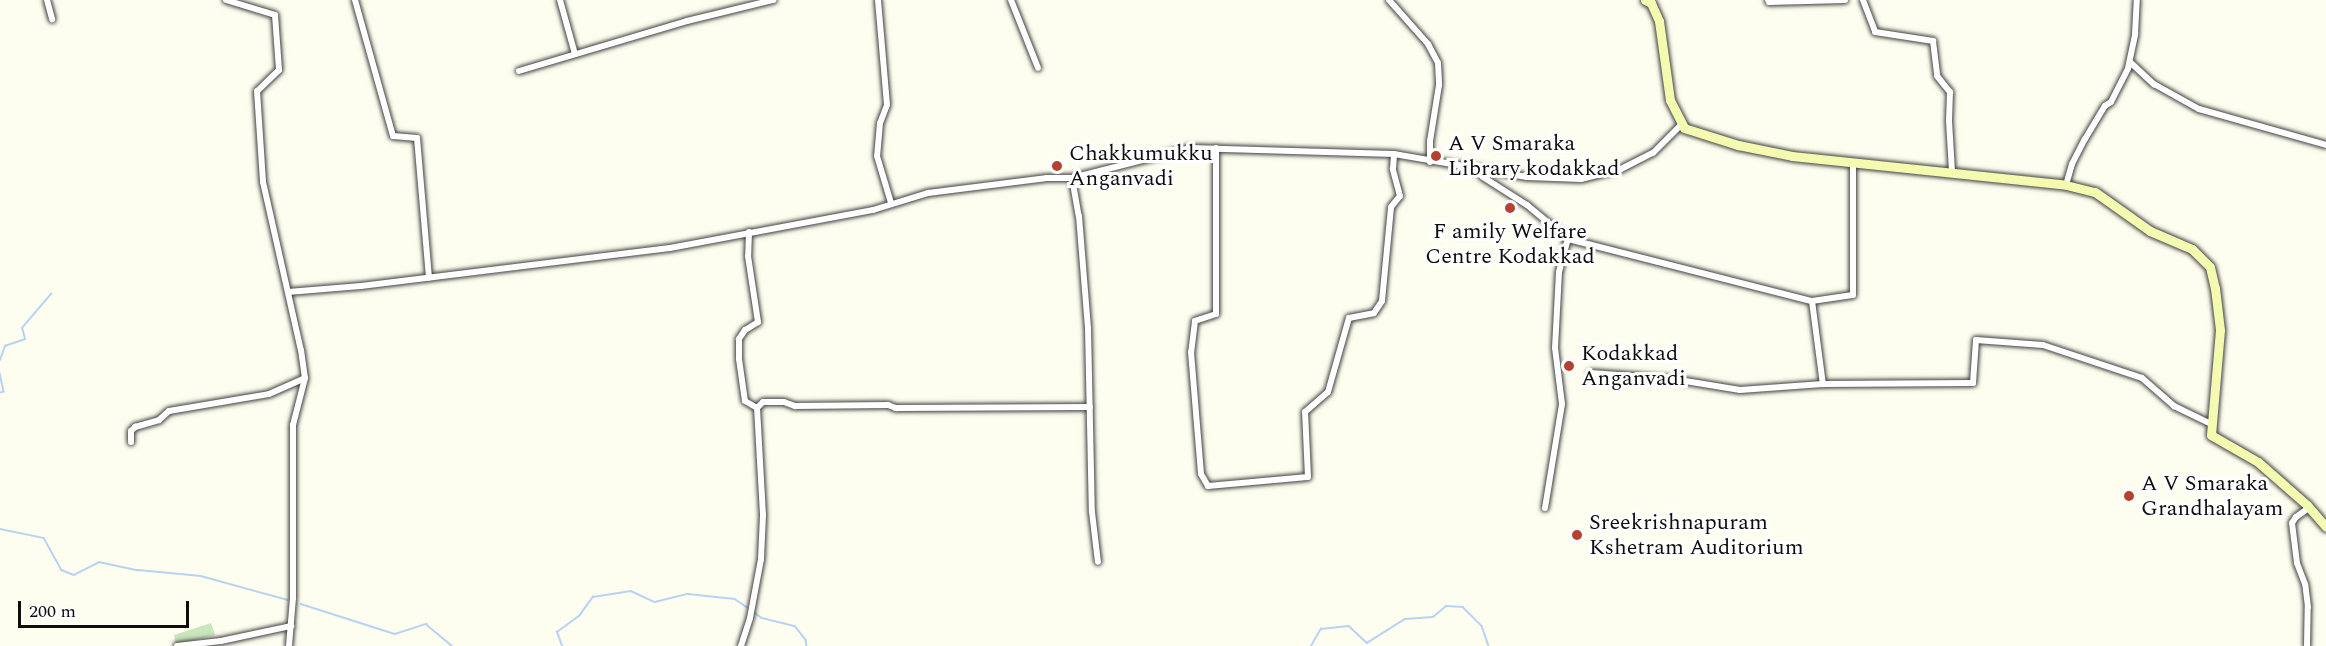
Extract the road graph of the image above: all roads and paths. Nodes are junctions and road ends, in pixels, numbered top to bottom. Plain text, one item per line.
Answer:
1 (47, 0) edge
2 (226, 0) edge
3 (355, 0) edge
4 (560, 0) edge
5 (773, 0) edge
6 (878, 0) edge
7 (1011, 0) edge
8 (1389, 0) edge
9 (1645, 0) edge
10 (1768, 0) edge
11 (1845, 0) edge
12 (1863, 0) edge
13 (2137, 0) edge
14 (52, 19) dead end
15 (575, 54) junction
16 (2130, 62) junction
17 (1038, 68) dead end
18 (519, 71) dead end
19 (1681, 125) junction
20 (2326, 145) edge
21 (1216, 148) junction
22 (1394, 154) junction
23 (1430, 162) junction
24 (1853, 164) junction
25 (1476, 168) junction
26 (1953, 172) junction
27 (1072, 178) junction
28 (2066, 185) junction
29 (891, 203) junction
30 (748, 232) junction
31 (1568, 239) junction
32 (429, 277) junction
33 (288, 292) junction
34 (1812, 301) junction
35 (1591, 373) dead end
36 (305, 378) junction
37 (1823, 384) junction
38 (1090, 407) junction
39 (757, 408) junction
40 (2211, 424) junction
41 (131, 442) dead end
42 (1545, 508) dead end
43 (2309, 508) junction
44 (2326, 527) edge
45 (1098, 562) dead end
46 (291, 626) junction
47 (177, 646) edge
48 (289, 646) edge
49 (741, 646) edge
50 (2307, 646) edge

1 - 14 street
2 - 33 street
3 - 32 street
4 - 15 street
5 - 15 street
6 - 29 street
7 - 17 street
8 - 23 street
9 - 19 main road
10 - 11 street
12 - 26 street
13 - 16 street
15 - 18 street
16 - 20 street
16 - 28 street
19 - 24 main road
19 - 25 street
21 - 22 street
21 - 22 street
21 - 27 street
22 - 23 street
23 - 25 street
24 - 26 main road
24 - 34 street
25 - 31 street
26 - 28 main road
27 - 29 street
27 - 38 street
28 - 40 main road
29 - 30 street
30 - 32 street
30 - 39 street
31 - 34 street
31 - 42 street
32 - 33 street
33 - 36 street
34 - 37 street
35 - 37 street
36 - 41 street
36 - 46 street
37 - 40 street
38 - 39 street
38 - 45 street
39 - 49 street
40 - 43 main road
43 - 44 main road
43 - 50 street
46 - 47 street
46 - 48 street

